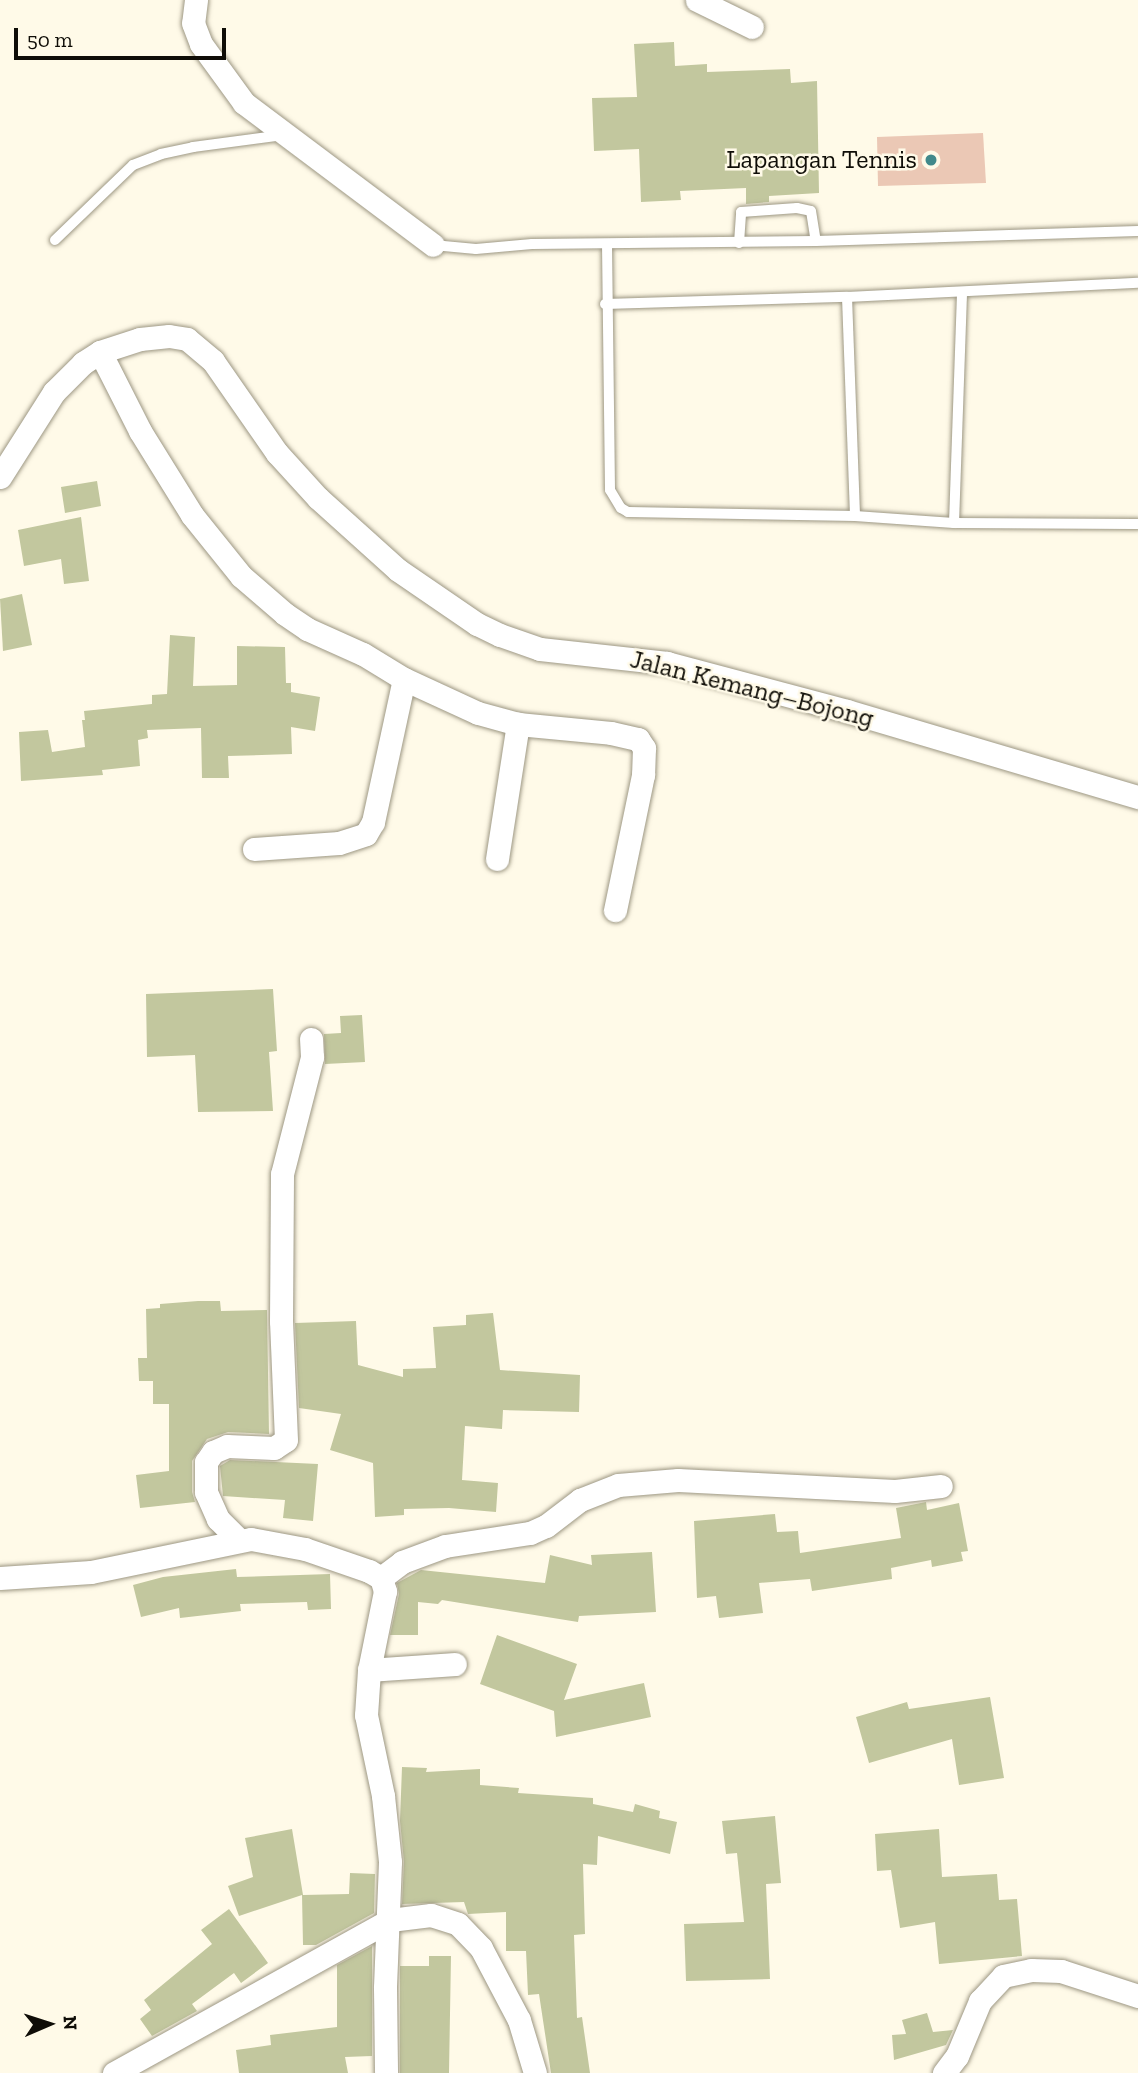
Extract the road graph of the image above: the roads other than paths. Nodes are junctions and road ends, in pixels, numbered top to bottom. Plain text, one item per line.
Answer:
1 (196, 0) edge
2 (697, 0) edge
3 (752, 27) dead end
4 (286, 134) junction
5 (1138, 231) edge
6 (55, 240) dead end
7 (816, 242) junction
8 (739, 243) junction
9 (607, 244) junction
10 (433, 245) joint
11 (1138, 283) edge
12 (962, 293) junction
13 (848, 297) junction
14 (605, 304) junction
15 (100, 352) junction
16 (0, 477) edge
17 (855, 516) junction
18 (954, 523) junction
19 (1138, 523) edge
20 (404, 680) junction
21 (518, 724) junction
22 (1138, 797) edge
23 (254, 849) dead end
24 (497, 859) dead end
25 (615, 909) dead end
26 (311, 1039) dead end
27 (941, 1486) dead end
28 (239, 1540) junction
29 (0, 1578) edge
30 (381, 1578) junction
31 (455, 1664) dead end
32 (369, 1670) junction
33 (390, 1920) junction
34 (1138, 1996) edge
35 (114, 2073) edge
36 (386, 2073) edge
37 (536, 2073) edge
38 (944, 2073) edge

1 - 4 street
2 - 3 street
4 - 6 lane
4 - 10 street
5 - 7 lane
7 - 8 lane
7 - 8 lane
8 - 9 lane
9 - 10 lane
9 - 14 lane
11 - 12 lane
12 - 13 lane
12 - 18 lane
13 - 14 lane
13 - 17 lane
14 - 17 lane
15 - 16 street, Jalan Kemang–Bojong
15 - 20 street
15 - 22 street, Jalan Kemang–Bojong
17 - 18 lane
18 - 19 lane
20 - 21 street
20 - 23 street
21 - 24 street
21 - 25 street
26 - 28 street
27 - 30 street
28 - 29 street
28 - 30 street
30 - 32 street
31 - 32 street
32 - 33 street
33 - 35 street
33 - 36 street
33 - 37 street
34 - 38 street

